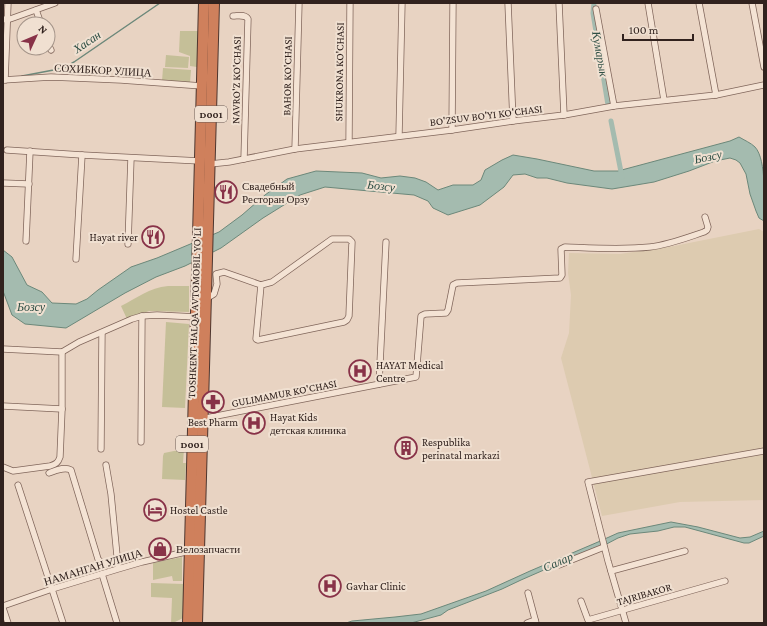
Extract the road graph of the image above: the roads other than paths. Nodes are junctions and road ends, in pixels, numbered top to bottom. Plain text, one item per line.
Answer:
1 (8, 3) edge
2 (55, 3) edge
3 (204, 3) edge
4 (214, 3) edge
5 (299, 3) edge
6 (350, 3) edge
7 (402, 3) edge
8 (453, 3) edge
9 (508, 3) edge
10 (558, 3) edge
11 (648, 3) edge
12 (699, 3) edge
13 (752, 3) edge
14 (596, 9) dead end
15 (36, 10) junction
16 (38, 16) edge
17 (233, 16) dead end
18 (5, 20) edge
19 (764, 67) edge
20 (207, 71) junction
21 (4, 80) edge
22 (764, 85) edge
23 (202, 86) junction
24 (716, 95) junction
25 (664, 100) junction
26 (614, 106) junction
27 (564, 115) junction
28 (513, 121) junction
29 (452, 130) junction
30 (399, 136) junction
31 (348, 142) junction
32 (295, 149) junction
33 (8, 150) dead end
34 (30, 151) junction
35 (82, 155) junction
36 (131, 158) junction
37 (244, 159) junction
38 (205, 162) junction
39 (3, 183) edge
40 (29, 184) junction
41 (705, 217) dead end
42 (26, 241) dead end
43 (386, 242) dead end
44 (128, 244) dead end
45 (76, 259) dead end
46 (202, 265) junction
47 (261, 285) junction
48 (206, 299) junction
49 (142, 316) junction
50 (196, 317) junction
51 (102, 333) junction
52 (3, 349) edge
53 (62, 352) junction
54 (379, 384) junction
55 (3, 406) edge
56 (62, 409) junction
57 (198, 420) junction
58 (141, 442) dead end
59 (101, 450) dead end
60 (764, 451) edge
61 (106, 465) dead end
62 (3, 466) edge
63 (49, 473) dead end
64 (18, 485) dead end
65 (604, 547) junction
66 (686, 551) dead end
67 (190, 552) junction
68 (559, 565) dead end
69 (118, 566) junction
70 (611, 570) junction
71 (102, 574) junction
72 (725, 581) dead end
73 (52, 589) junction
74 (528, 593) dead end
75 (581, 601) dead end
76 (3, 606) edge
77 (623, 610) junction
78 (535, 621) edge
79 (588, 622) edge
80 (8, 623) edge
81 (62, 623) edge
82 (117, 623) edge
83 (188, 623) edge
84 (197, 623) edge
85 (527, 623) edge
86 (626, 623) edge

1 - 18 street
2 - 15 street
3 - 20 highway, TOSHKENT HALQA AVTOMOBIL YO'LI / D001
4 - 20 highway, TOSHKENT HALQA AVTOMOBIL YO'LI / D001
5 - 32 street, BAHOR KO'CHASI
6 - 31 street, SHUKRONA KO'CHASI
7 - 30 street
8 - 29 street
9 - 28 street
10 - 27 street
11 - 25 street
12 - 24 street
13 - 19 street
14 - 26 street
15 - 16 street
15 - 18 street
17 - 37 street, NAVRO'Z KO'CHASI
18 - 21 street
20 - 23 highway, TOSHKENT HALQA AVTOMOBIL YO'LI / D001
20 - 38 highway, TOSHKENT HALQA AVTOMOBIL YO'LI / D001
21 - 23 street, СОХИБКОР УЛИЦА
22 - 24 street, BO'ZSUV BO'YI KO'CHASI
23 - 38 highway, TOSHKENT HALQA AVTOMOBIL YO'LI / D001
24 - 25 street, BO'ZSUV BO'YI KO'CHASI
25 - 26 street, BO'ZSUV BO'YI KO'CHASI
26 - 27 street, BO'ZSUV BO'YI KO'CHASI
27 - 28 street, BO'ZSUV BO'YI KO'CHASI
28 - 29 street, BO'ZSUV BO'YI KO'CHASI
29 - 30 street, BO'ZSUV BO'YI KO'CHASI
30 - 31 street, BO'ZSUV BO'YI KO'CHASI
31 - 32 street, BO'ZSUV BO'YI KO'CHASI
32 - 37 street, BO'ZSUV BO'YI KO'CHASI
33 - 34 street
34 - 35 street
34 - 40 street
35 - 36 street
35 - 45 street
36 - 38 street
36 - 44 street
37 - 38 street, BO'ZSUV BO'YI KO'CHASI
38 - 46 highway, TOSHKENT HALQA AVTOMOBIL YO'LI / D001
39 - 40 street
40 - 42 street
41 - 54 street, GULIMAMUR KO'CHASI
43 - 54 street
46 - 48 highway, TOSHKENT HALQA AVTOMOBIL YO'LI / D001
46 - 50 highway, TOSHKENT HALQA AVTOMOBIL YO'LI / D001
47 - 47 street
47 - 48 street
48 - 57 highway, TOSHKENT HALQA AVTOMOBIL YO'LI / D001
49 - 50 street
49 - 51 street
49 - 58 street
50 - 57 highway, TOSHKENT HALQA AVTOMOBIL YO'LI / D001
51 - 53 street
51 - 59 street
52 - 53 street
53 - 56 street
54 - 57 street, GULIMAMUR KO'CHASI
55 - 56 street
56 - 62 street
57 - 67 highway, TOSHKENT HALQA AVTOMOBIL YO'LI / D001
57 - 84 highway, TOSHKENT HALQA AVTOMOBIL YO'LI / D001
60 - 65 street
61 - 69 street
63 - 69 street
64 - 73 street
65 - 68 street
65 - 70 street
66 - 70 street
67 - 69 street, НАМАНГАН УЛИЦА
67 - 83 highway, TOSHKENT HALQA AVTOMOBIL YO'LI / D001
69 - 71 street, НАМАНГАН УЛИЦА
70 - 77 street
71 - 73 street, НАМАНГАН УЛИЦА
71 - 82 street
72 - 77 street, TAJRIBAKOR
73 - 76 street, НАМАНГАН УЛИЦА
73 - 81 street
74 - 78 street
75 - 79 street, TAJRIBAKOR
76 - 80 street
77 - 79 street, TAJRIBAKOR
77 - 86 street
78 - 85 street

